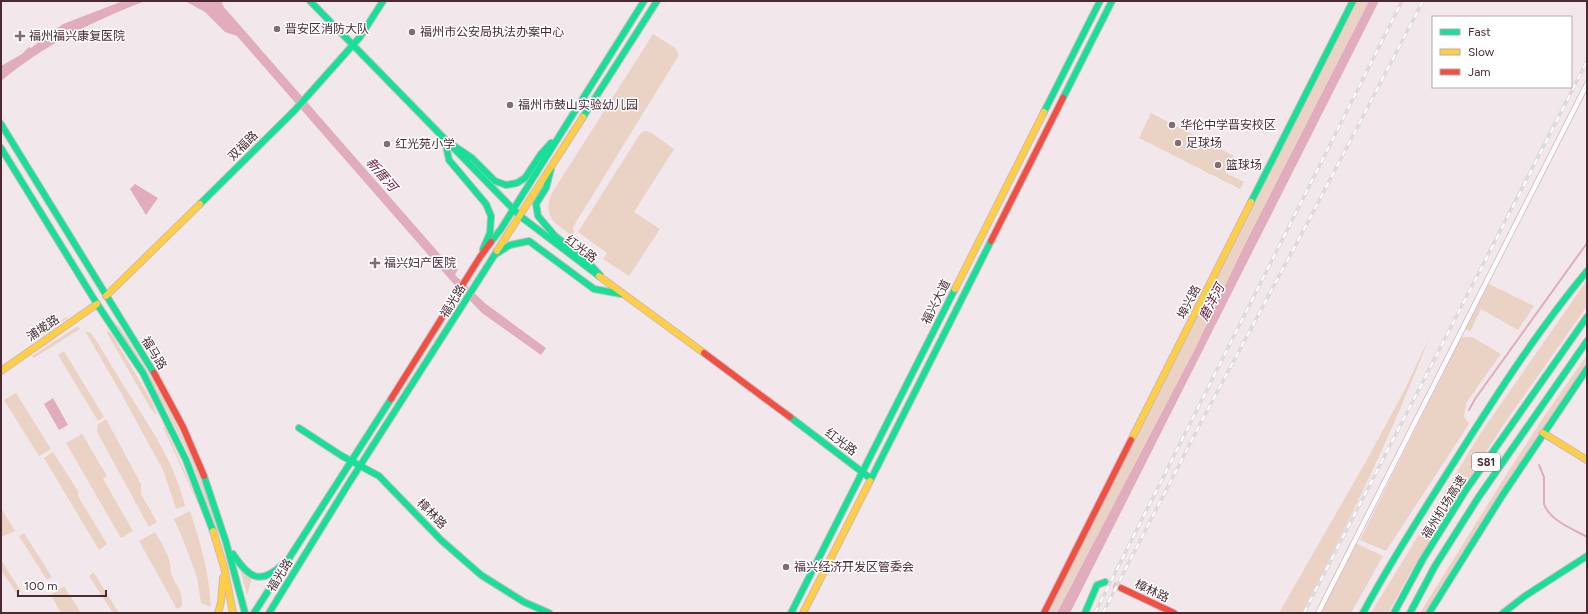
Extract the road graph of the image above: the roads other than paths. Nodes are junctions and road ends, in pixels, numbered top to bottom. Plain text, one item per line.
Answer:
1 (310, 1) edge
2 (383, 1) edge
3 (644, 1) edge
4 (657, 1) edge
5 (1100, 1) edge
6 (1112, 1) edge
7 (1353, 1) edge
8 (353, 45) junction
9 (1587, 84) edge
10 (1, 124) edge
11 (561, 133) junction
12 (444, 139) junction
13 (1, 148) edge
14 (552, 166) junction
15 (513, 209) junction
16 (520, 216) junction
17 (495, 255) junction
18 (480, 257) junction
19 (1587, 271) edge
20 (605, 281) junction
21 (622, 294) junction
22 (106, 296) junction
23 (97, 304) junction
24 (1587, 317) edge
25 (1587, 341) edge
26 (1587, 369) edge
27 (1, 371) edge
28 (299, 428) dead end
29 (1543, 433) junction
30 (351, 460) junction
31 (1587, 460) edge
32 (361, 465) junction
33 (862, 472) junction
34 (870, 478) junction
35 (227, 545) junction
36 (294, 551) junction
37 (1587, 556) edge
38 (224, 567) junction
39 (1106, 582) dead end
40 (1121, 588) tunnel mouth
41 (284, 590) junction
42 (256, 611) edge
43 (218, 613) edge
44 (233, 613) edge
45 (245, 613) edge
46 (269, 613) edge
47 (275, 613) edge
48 (549, 613) edge
49 (791, 613) edge
50 (803, 613) edge
51 (1044, 613) edge
52 (1085, 613) edge
53 (1174, 613) edge
54 (1318, 613) edge
55 (1362, 613) edge
56 (1394, 613) edge
57 (1410, 613) edge
58 (1429, 613) edge
59 (1504, 613) edge

1 - 8 main road, 红光路
2 - 8 main road, 双福路
3 - 11 main road, 福光路
4 - 14 main road, 福光路
5 - 33 main road, 福兴大道
6 - 34 main road, 福兴大道
7 - 51 main road, 埠兴路
8 - 12 main road, 红光路
8 - 22 main road, 双福路
9 - 54 street
10 - 22 main road, 福马路
11 - 12 main road
11 - 15 main road, 福光路
12 - 15 main road, 红光路
12 - 18 main road
13 - 23 main road, 福马路
14 - 16 main road, 福光路
14 - 20 main road
15 - 16 main road, 红光路
15 - 18 main road, 福光路
16 - 17 main road, 福光路
16 - 20 main road, 红光路
17 - 21 main road
17 - 32 main road, 福光路
18 - 30 main road, 福光路
19 - 55 main road
20 - 21 main road, 红光路
21 - 33 main road, 红光路
22 - 35 main road, 福马路
23 - 27 main road, 浦墘路
23 - 38 main road, 福马路
24 - 56 main road, 福州机场高速 / S81
25 - 57 main road, 福州机场高速 / S81
26 - 29 main road
28 - 30 main road, 樟林路
29 - 31 main road
29 - 58 main road
30 - 32 main road, 樟林路
30 - 36 main road, 福光路
32 - 41 main road, 福光路
32 - 48 main road, 樟林路
33 - 34 main road, 红光路
33 - 49 main road, 福兴大道
34 - 50 main road, 福兴大道
35 - 36 main road
35 - 45 main road, 福马路
36 - 42 main road, 福光路
37 - 59 main road
38 - 43 main road
38 - 44 main road, 福马路
39 - 52 main road
40 - 53 main road, 樟林路
41 - 46 main road, 福光路
41 - 47 main road

